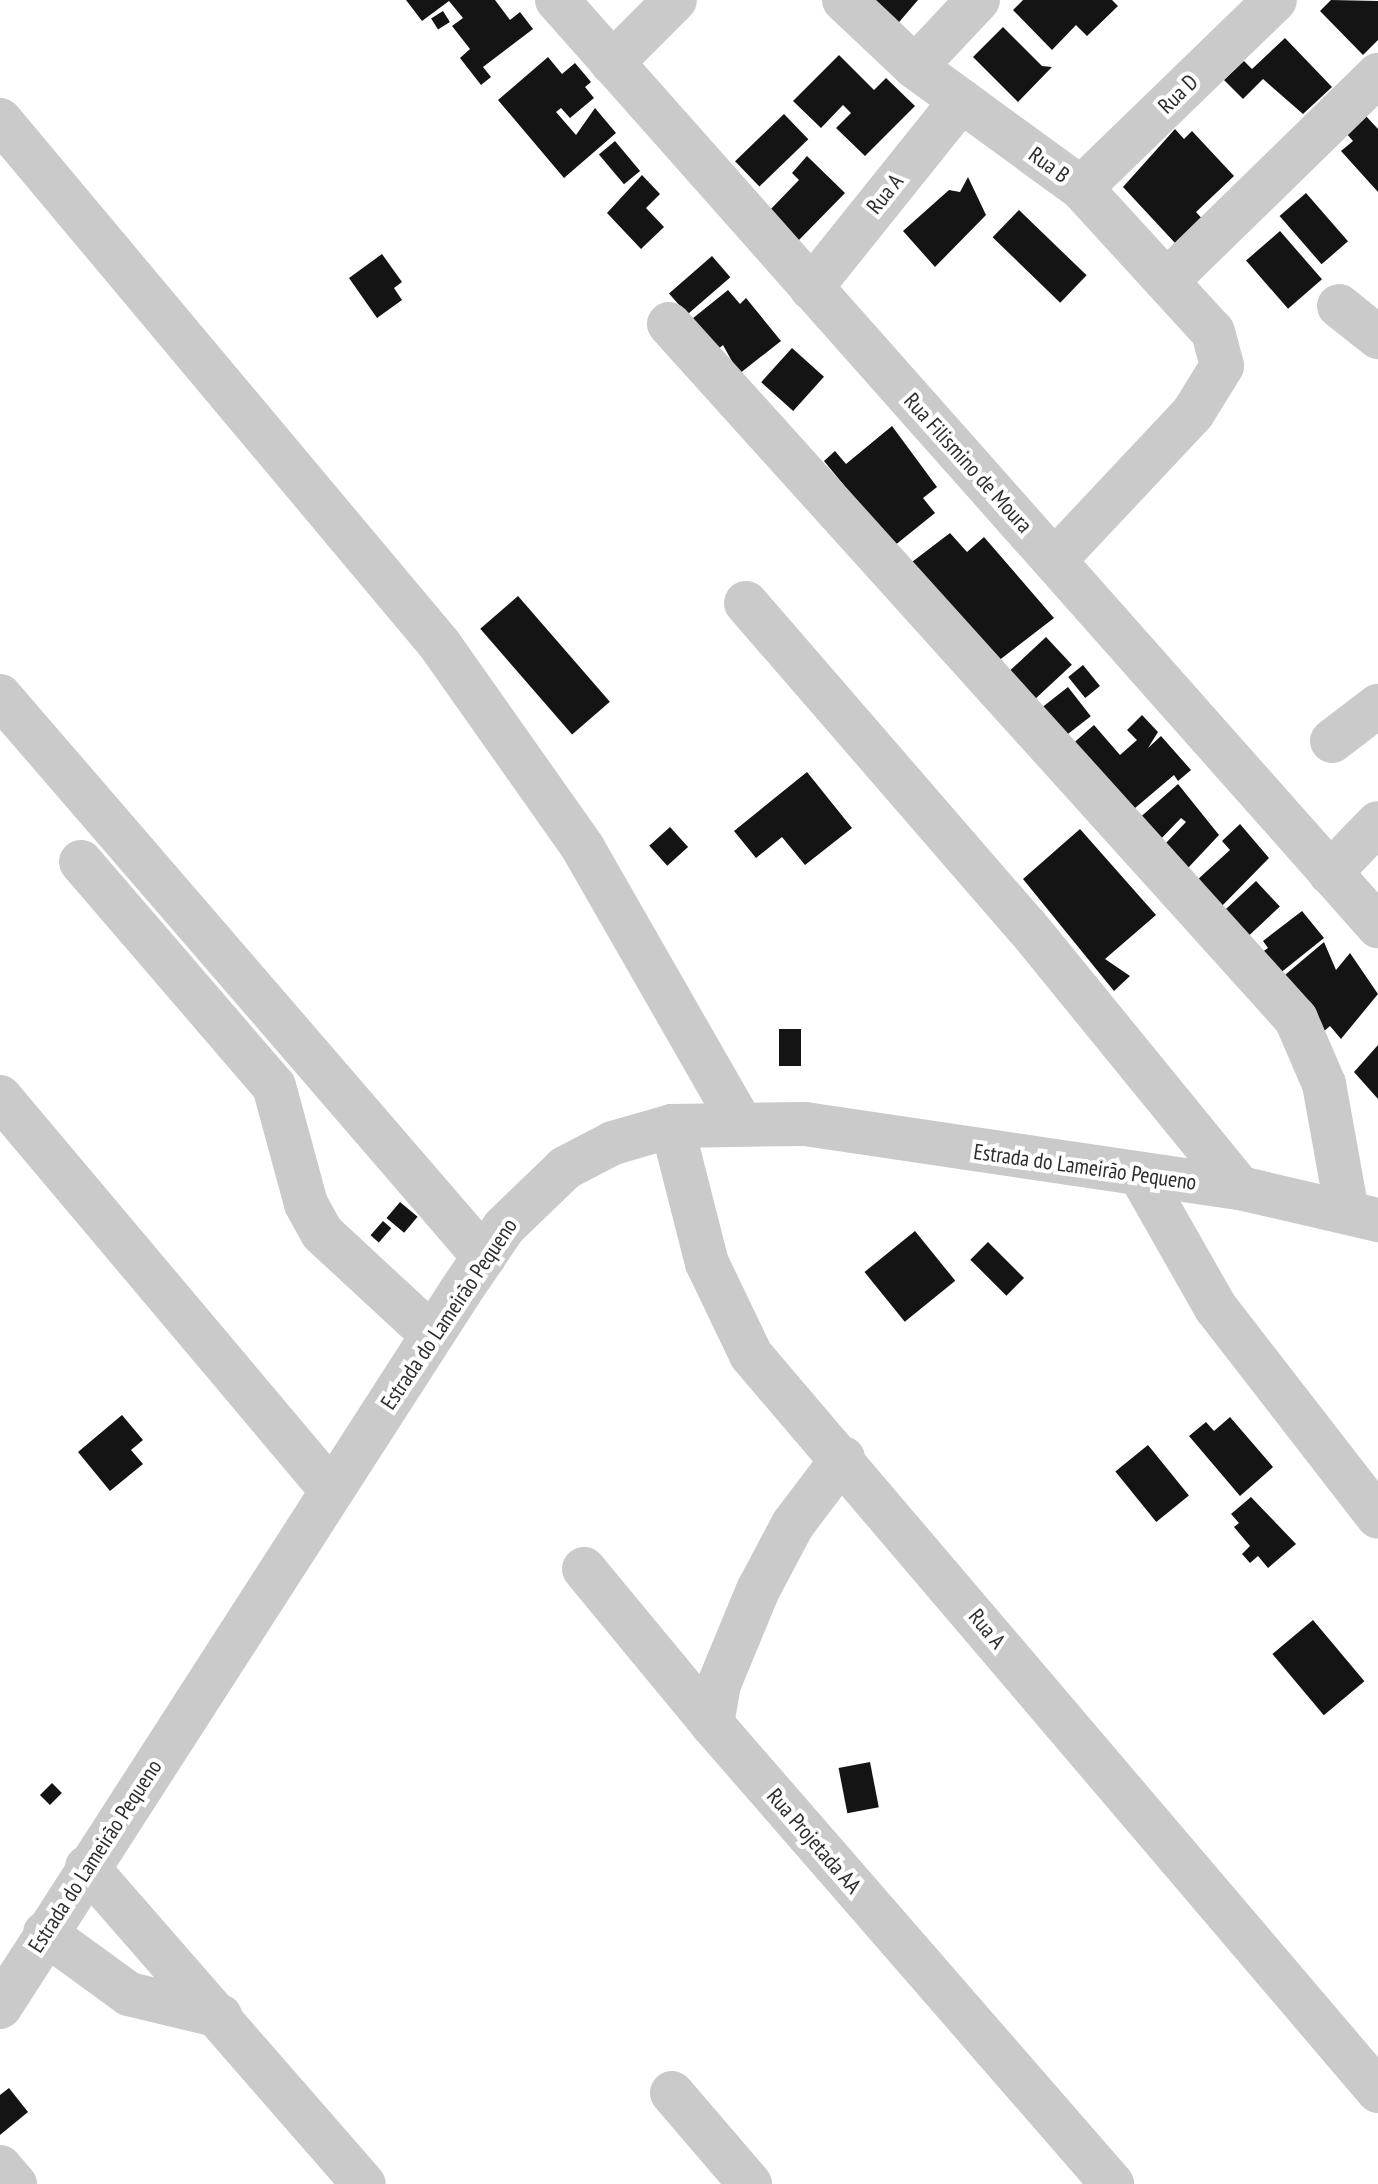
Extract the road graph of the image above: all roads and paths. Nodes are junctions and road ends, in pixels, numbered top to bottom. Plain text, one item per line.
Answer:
1 (557, 0) edge
2 (675, 0) edge
3 (844, 0) edge
4 (978, 0) edge
5 (1275, 0) edge
6 (612, 63) junction
7 (915, 67) junction
8 (1378, 75) edge
9 (961, 101) junction
10 (0, 120) edge
11 (1081, 188) junction
12 (1170, 278) junction
13 (811, 288) junction
14 (1339, 306) dead end
15 (669, 324) dead end
16 (1378, 337) edge
17 (1056, 559) junction
18 (746, 603) dead end
19 (0, 696) edge
20 (1378, 706) edge
21 (1332, 741) dead end
22 (1378, 823) edge
23 (81, 862) dead end
24 (1330, 873) junction
25 (1378, 926) edge
26 (0, 1097) edge
27 (739, 1120) junction
28 (672, 1126) junction
29 (1142, 1178) junction
30 (1240, 1188) junction
31 (1363, 1216) edge
32 (484, 1257) junction
33 (432, 1335) junction
34 (843, 1458) junction
35 (331, 1490) junction
36 (1378, 1517) edge
37 (584, 1569) dead end
38 (712, 1724) junction
39 (87, 1867) junction
40 (45, 1933) junction
41 (0, 2007) edge
42 (220, 2016) junction
43 (1378, 2091) edge
44 (672, 2093) dead end
45 (0, 2167) edge
46 (15, 2184) edge
47 (364, 2184) edge
48 (750, 2184) edge
49 (1112, 2184) edge

1 - 6 street, Rua Filismino de Moura
2 - 6 street
3 - 7 street, Rua B
4 - 7 street
5 - 11 street, Rua D
6 - 13 street, Rua Filismino de Moura
7 - 9 street, Rua B
8 - 12 street
9 - 11 street, Rua B
9 - 13 street, Rua A
10 - 27 street
11 - 12 street, Rua B
12 - 17 street, Rua B
13 - 17 street, Rua Filismino de Moura
14 - 16 street
15 - 31 street
17 - 24 street, Rua Filismino de Moura
18 - 30 street
19 - 32 street
20 - 21 street
22 - 24 street
23 - 33 street
24 - 25 street, Rua Filismino de Moura
26 - 35 street
27 - 28 street, Estrada do Lameirão Pequeno
27 - 29 street, Estrada do Lameirão Pequeno
28 - 32 street, Estrada do Lameirão Pequeno
28 - 34 street, Rua A
29 - 30 street, Estrada do Lameirão Pequeno
29 - 36 street
30 - 31 street, Estrada do Lameirão Pequeno
32 - 33 street, Estrada do Lameirão Pequeno
33 - 35 street, Estrada do Lameirão Pequeno
34 - 38 street
34 - 43 street, Rua A
35 - 39 street, Estrada do Lameirão Pequeno
37 - 38 street, Rua Projetada AA
38 - 49 street, Rua Projetada AA
39 - 40 street, Estrada do Lameirão Pequeno
39 - 42 street
40 - 41 street, Estrada do Lameirão Pequeno
40 - 42 street
42 - 47 street
44 - 48 street
45 - 46 street

